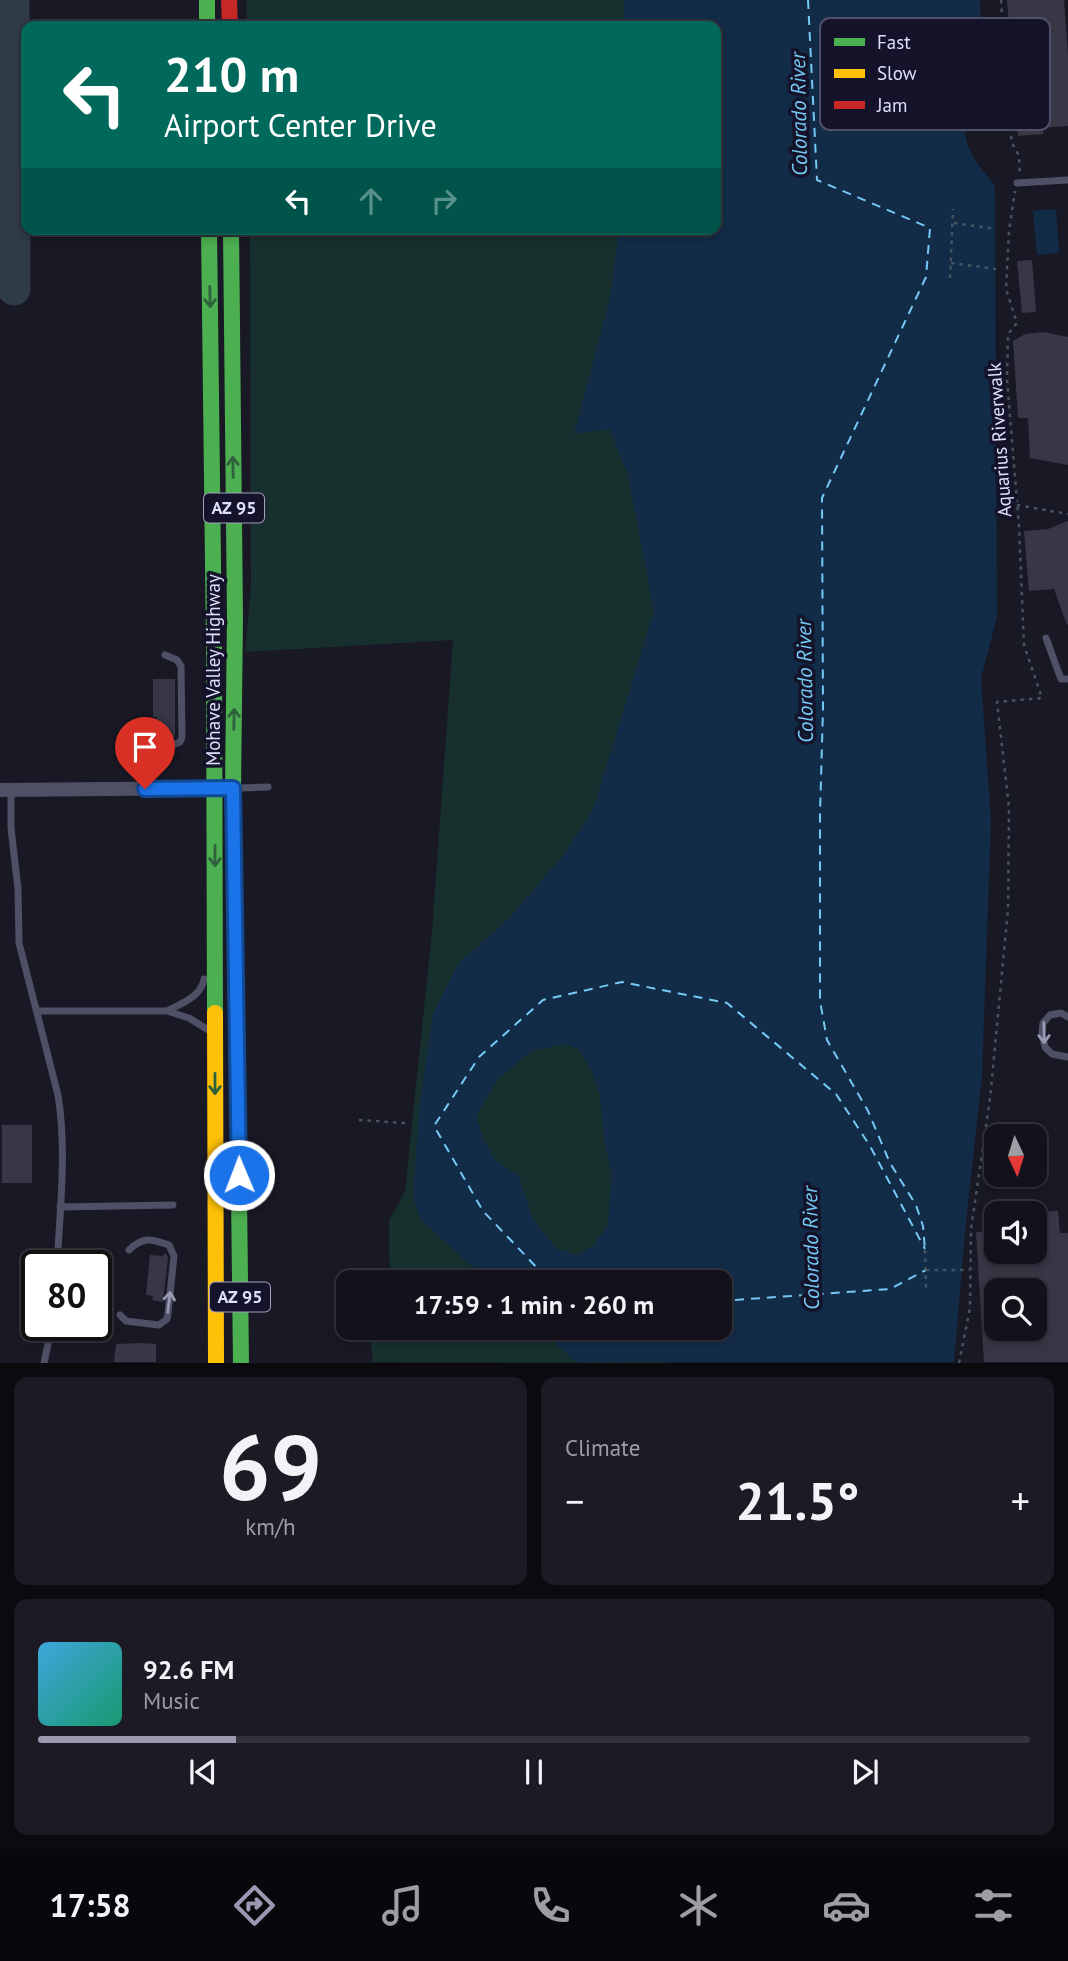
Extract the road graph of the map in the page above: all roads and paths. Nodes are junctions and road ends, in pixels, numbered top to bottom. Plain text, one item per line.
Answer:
1 (207, 0) edge
2 (229, 0) edge
3 (1001, 0) edge
4 (1002, 18) edge
5 (207, 21) edge
6 (230, 21) edge
7 (1010, 130) edge
8 (1068, 180) edge
9 (1017, 183) junction
10 (953, 209) dead end
11 (953, 223) junction
12 (996, 229) dead end
13 (209, 235) edge
14 (231, 235) edge
15 (951, 263) junction
16 (996, 270) dead end
17 (950, 278) dead end
18 (1017, 505) junction
19 (1068, 514) edge
20 (1046, 638) dead end
21 (165, 654) dead end
22 (1068, 679) edge
23 (129, 740) dead end
24 (268, 787) dead end
25 (214, 788) junction
26 (233, 788) junction
27 (5, 790) edge
28 (204, 971) dead end
29 (167, 1011) junction
30 (37, 1012) junction
31 (1068, 1017) edge
32 (215, 1034) junction
33 (1068, 1057) edge
34 (359, 1120) dead end
35 (405, 1123) dead end
36 (173, 1205) dead end
37 (60, 1207) junction
38 (58, 1250) edge
39 (129, 1250) dead end
40 (925, 1250) dead end
41 (926, 1270) junction
42 (969, 1270) junction
43 (926, 1290) dead end
44 (120, 1315) dead end
45 (49, 1341) edge
46 (44, 1363) edge
47 (216, 1363) edge
48 (241, 1363) edge
49 (959, 1363) edge

1 - 5 highway
2 - 6 highway
3 - 4 path
7 - 9 path
8 - 9 lane
9 - 18 path, Aquarius Riverwalk
10 - 11 path
11 - 12 path
11 - 15 path
13 -> 25 highway, Mohave Valley Highway / AZ 95
26 -> 14 highway, Mohave Valley Highway / AZ 95
15 - 16 path
15 - 17 path
18 - 19 path
18 - 42 path, Aquarius Riverwalk
20 - 22 lane
21 - 23 lane
24 - 26 lane
25 - 26 street
25 - 27 street
25 -> 32 highway, Mohave Valley Highway / AZ 95
26 - 48 highway, Mohave Valley Highway / AZ 95
27 - 30 lane
28 - 29 lane
29 - 30 lane
29 - 32 lane
30 - 37 lane
31 -> 33 lane
32 -> 47 highway, Mohave Valley Highway / AZ 95
34 - 35 path
36 - 37 lane
37 - 38 lane
44 -> 39 lane
40 - 41 path
41 - 42 path
41 - 43 path
42 - 49 path
45 - 46 lane

